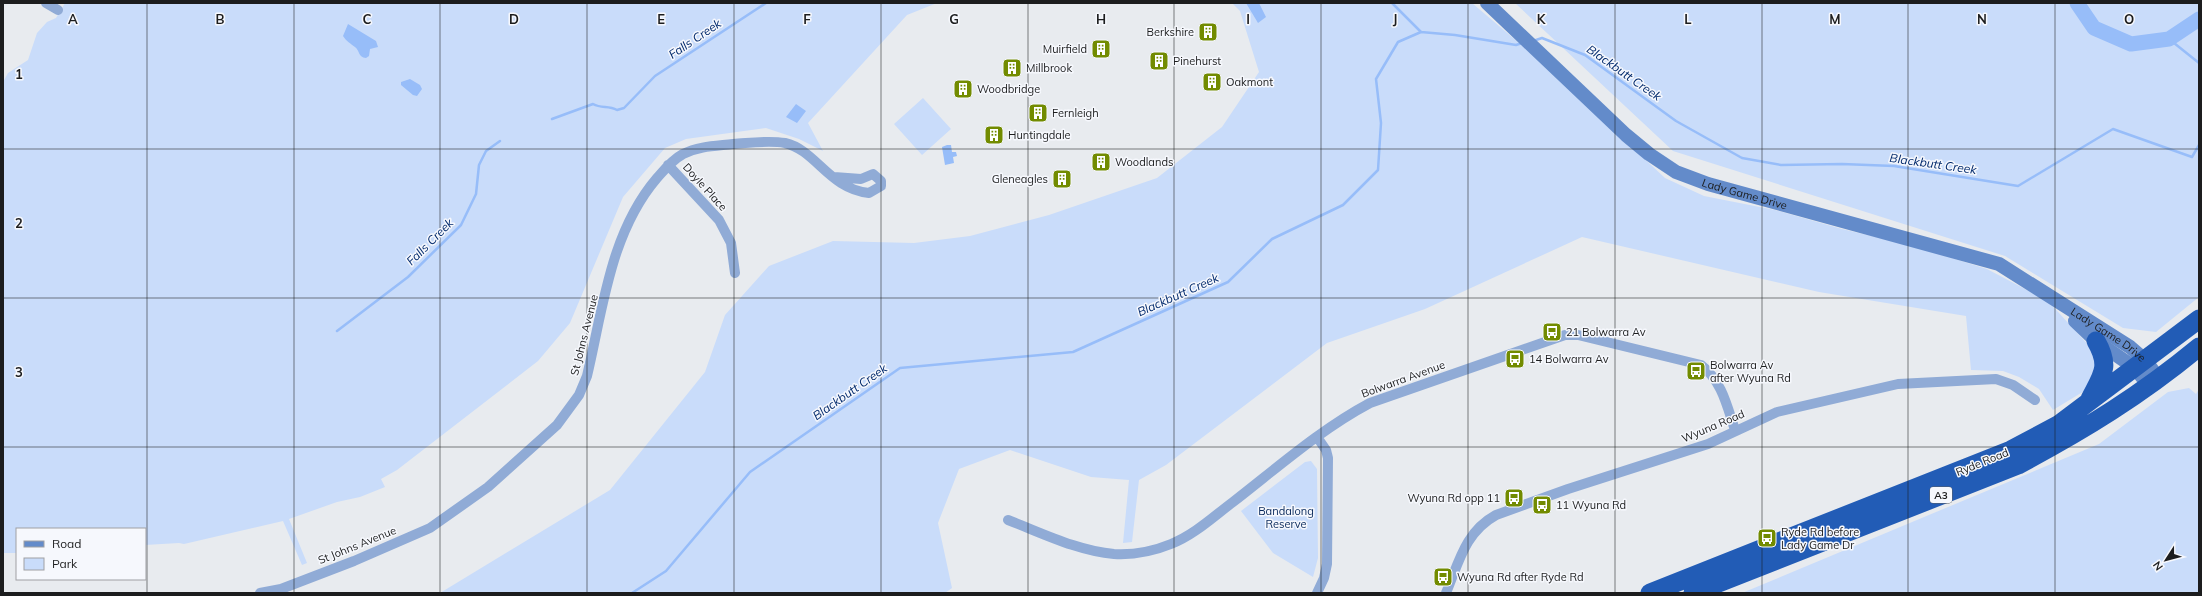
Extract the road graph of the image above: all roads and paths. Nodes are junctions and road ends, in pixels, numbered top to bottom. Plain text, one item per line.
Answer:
1 (46, 3) edge
2 (1487, 3) edge
3 (58, 10) dead end
4 (668, 165) junction
5 (834, 177) dead end
6 (735, 273) dead end
7 (2051, 299) junction
8 (2199, 319) edge
9 (2096, 340) junction
10 (2199, 347) edge
11 (2140, 364) junction
12 (2154, 382) junction
13 (2035, 400) dead end
14 (2088, 404) junction
15 (1735, 430) junction
16 (1317, 437) junction
17 (1008, 520) dead end
18 (260, 593) edge
19 (1317, 593) edge
20 (1446, 593) edge
21 (1650, 593) edge
22 (1693, 593) edge

1 - 3 street
2 - 7 main road, Lady Game Drive
4 - 5 street, St Johns Avenue
4 - 6 street, Doyle Place
4 - 18 street, St Johns Avenue
7 - 9 main road, Lady Game Drive
7 - 11 main road, Lady Game Drive
8 - 11 highway, Ryde Road / A3
9 - 11 main road, Lady Game Drive
9 - 14 highway
10 - 12 highway, Ryde Road / A3
11 - 12 main road, Lady Game Drive
11 - 14 highway, Ryde Road / A3
12 - 22 highway, Ryde Road / A3
13 - 15 street, Wyuna Road
14 - 21 highway, Ryde Road / A3
15 - 16 street, Bolwarra Avenue
15 - 20 street, Wyuna Road
16 - 17 street, Bolwarra Avenue
16 - 19 street

